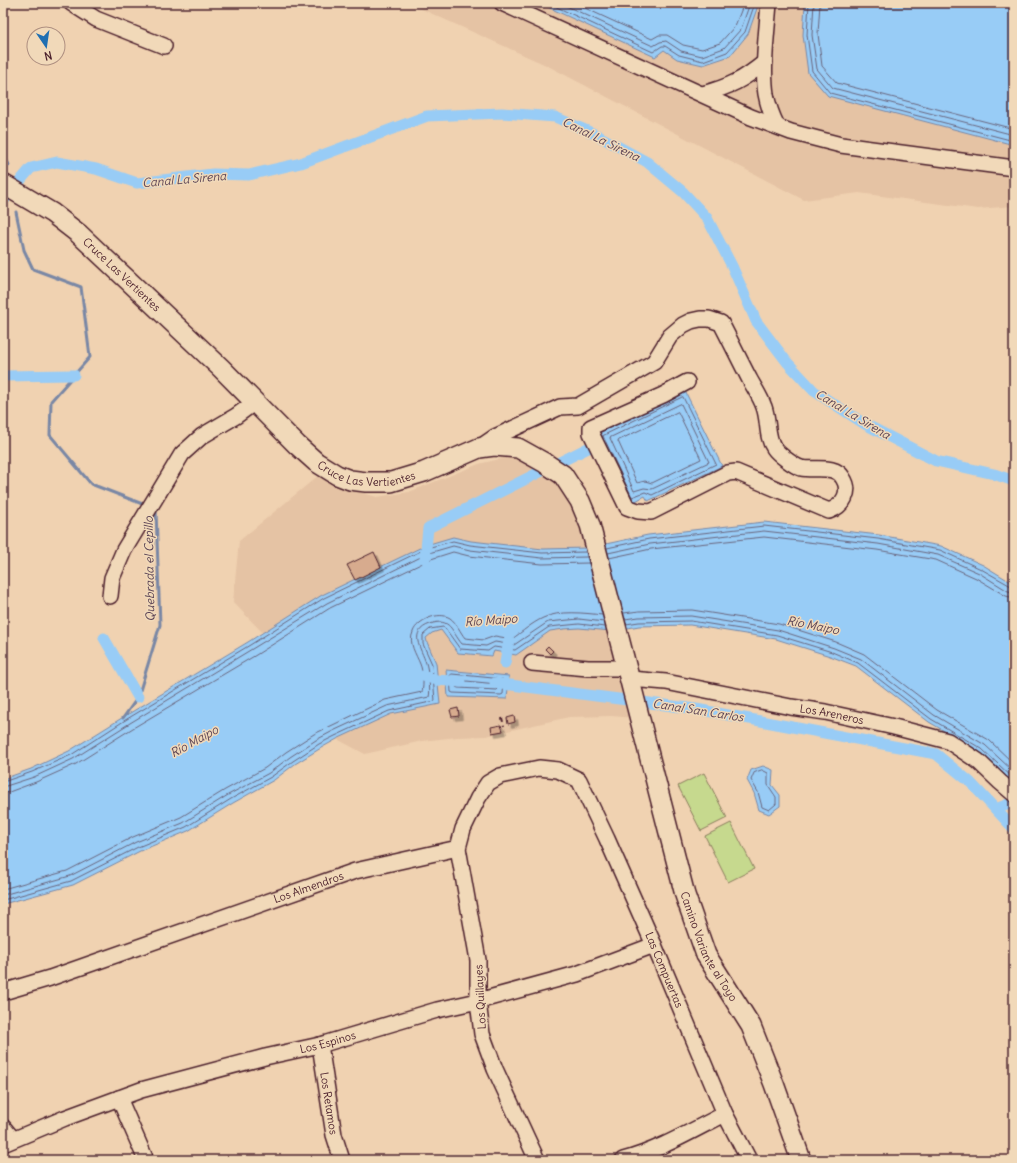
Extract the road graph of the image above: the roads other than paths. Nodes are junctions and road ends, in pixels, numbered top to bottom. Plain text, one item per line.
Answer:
1 (72, 3) edge
2 (502, 3) edge
3 (769, 3) edge
4 (164, 46) dead end
5 (765, 62) junction
6 (704, 94) junction
7 (777, 126) junction
8 (1014, 168) edge
9 (3, 184) edge
10 (687, 382) dead end
11 (255, 402) junction
12 (479, 448) junction
13 (110, 596) dead end
14 (532, 663) dead end
15 (629, 676) junction
16 (641, 724) joint
17 (1013, 793) edge
18 (458, 848) junction
19 (654, 945) junction
20 (3, 992) edge
21 (478, 1001) junction
22 (320, 1045) junction
23 (119, 1098) junction
24 (725, 1114) junction
25 (3, 1127) edge
26 (8, 1141) edge
27 (146, 1160) edge
28 (342, 1160) edge
29 (537, 1160) edge
30 (623, 1160) edge
31 (749, 1160) edge
32 (802, 1160) edge

1 - 4 street
2 - 6 street
3 - 5 street
5 - 6 street
5 - 7 street
6 - 7 street
7 - 8 street
9 - 11 main road, Cruce Las Vertientes
10 - 12 street
11 - 12 main road, Cruce Las Vertientes
11 - 13 street
12 - 15 main road, Cruce Las Vertientes
14 - 15 street, Los Areneros
15 - 16 main road, Cruce Las Vertientes
15 - 17 street, Los Areneros
16 - 32 main road, Camino Variante al Toyo
18 - 19 street, Las Compuertas
18 - 20 street, Los Almendros
18 - 21 street, Los Quillayes
19 - 21 street, Los Espinos
19 - 24 street, Las Compuertas
21 - 22 street, Los Espinos
21 - 29 street, Los Quillayes
22 - 23 street, Los Espinos
22 - 28 street, Los Retamos
23 - 26 street, Los Espinos
23 - 27 street
24 - 30 street
24 - 31 street, Las Compuertas
25 - 26 street

